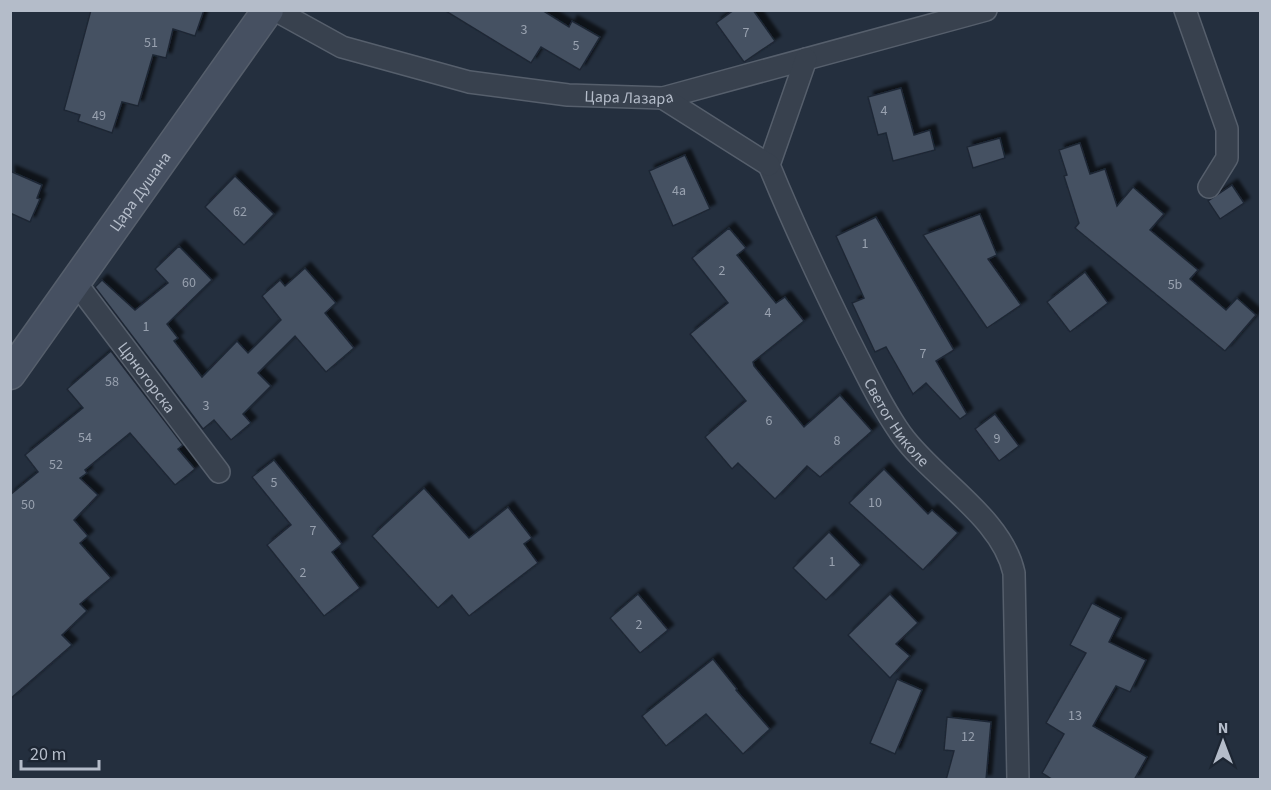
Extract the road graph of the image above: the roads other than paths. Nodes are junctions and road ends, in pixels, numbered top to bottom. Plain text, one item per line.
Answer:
1 (268, 10) edge
2 (275, 10) edge
3 (986, 10) edge
4 (1185, 10) edge
5 (806, 59) junction
6 (663, 98) junction
7 (769, 165) junction
8 (1209, 187) dead end
9 (76, 283) junction
10 (10, 374) edge
11 (219, 472) dead end
12 (1018, 780) edge

1 - 9 main road, Цара Душана
2 - 6 street, Цара Лазара
3 - 5 street, Цара Лазара
4 - 8 street
5 - 6 street, Цара Лазара
5 - 7 street
6 - 7 street
7 - 12 street, Светог Николе
9 - 10 main road, Цара Душана
9 - 11 street, Црногорска

